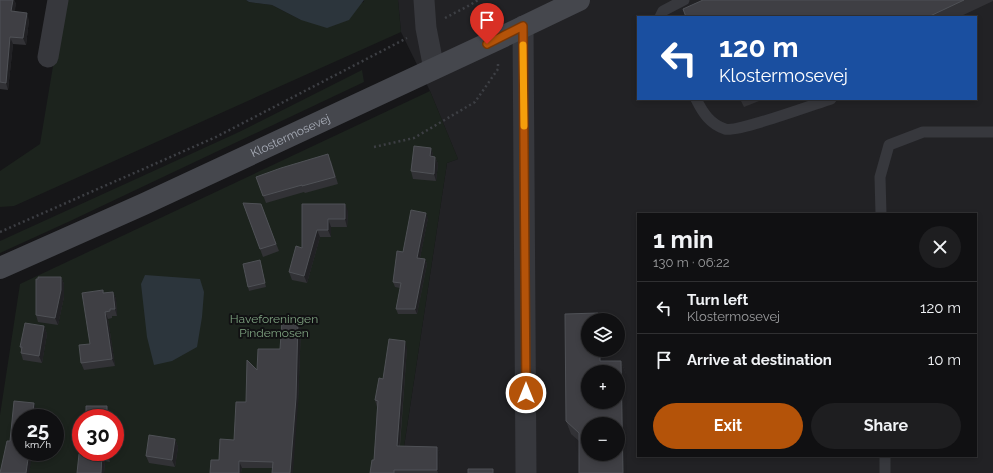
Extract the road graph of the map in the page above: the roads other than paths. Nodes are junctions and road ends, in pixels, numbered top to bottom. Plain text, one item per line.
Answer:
1 (58, 0) edge
2 (424, 0) edge
3 (579, 0) edge
4 (684, 0) edge
5 (660, 16) edge
6 (523, 26) junction
7 (48, 57) dead end
8 (434, 69) junction
9 (697, 100) edge
10 (828, 100) edge
11 (993, 132) edge
12 (881, 213) edge
13 (0, 268) edge
14 (885, 457) edge
15 (526, 473) edge
16 (886, 473) edge

1 - 7 street
2 - 8 street
3 - 6 main road, Klostermosevej
4 - 5 lane
6 - 8 main road, Klostermosevej
6 - 15 street
8 - 13 main road, Klostermosevej
9 - 10 lane
11 - 12 lane
14 - 16 lane

